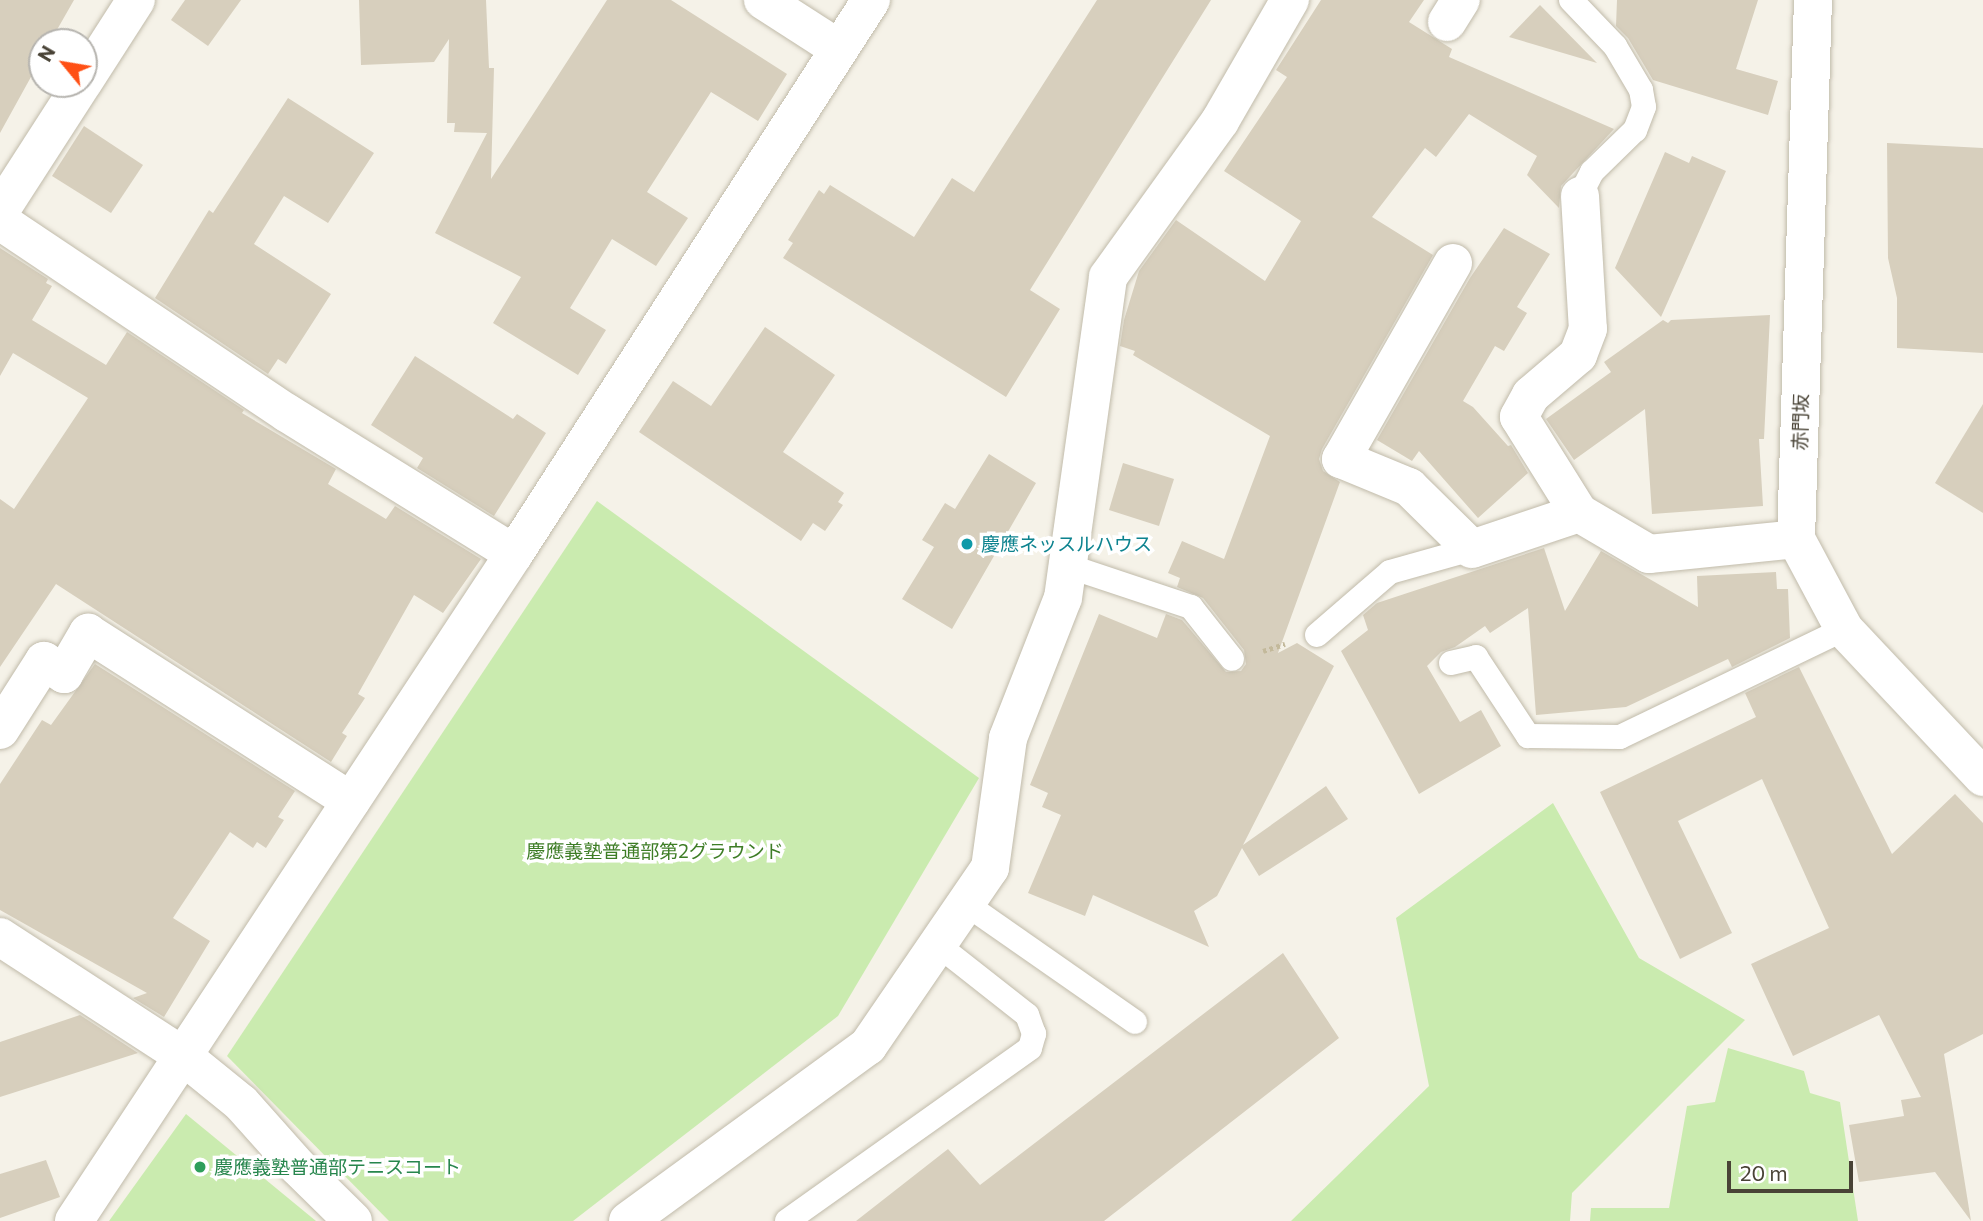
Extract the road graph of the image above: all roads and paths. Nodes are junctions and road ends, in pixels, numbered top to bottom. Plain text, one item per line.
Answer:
1 (136, 0) edge
2 (763, 0) edge
3 (871, 0) edge
4 (1290, 0) edge
5 (1571, 0) edge
6 (1813, 0) edge
7 (839, 49) junction
8 (98, 60) edge
9 (73, 98) edge
10 (1580, 196) joint
11 (0, 211) edge
12 (0, 220) edge
13 (1453, 263) dead end
14 (1579, 513) junction
15 (1796, 539) junction
16 (1472, 549) junction
17 (514, 554) junction
18 (1068, 566) junction
19 (1844, 629) junction
20 (1317, 635) joint
21 (1232, 659) joint
22 (1451, 663) dead end
23 (0, 730) edge
24 (1983, 777) edge
25 (351, 801) junction
26 (966, 904) junction
27 (0, 937) edge
28 (938, 945) junction
29 (1135, 1022) dead end
30 (183, 1056) junction
31 (74, 1221) edge
32 (353, 1221) edge
33 (628, 1221) edge
34 (787, 1221) edge

1 - 8 street
2 - 7 street
3 - 7 street
4 - 18 street
5 - 10 lane
6 - 15 street, 赤門坂
7 - 17 street
9 - 11 street
10 - 14 street
12 - 17 street
13 - 16 street
14 - 15 street
14 - 16 street
15 - 19 street, 赤門坂
16 - 20 lane
17 - 25 street
18 - 21 lane
18 - 26 street
19 - 22 lane
19 - 24 street, 赤門坂
20 - 21 path
23 - 25 street
25 - 30 street
26 - 28 street
26 - 29 lane
27 - 30 street
28 - 33 street
28 - 34 lane
30 - 31 street
30 - 32 street

